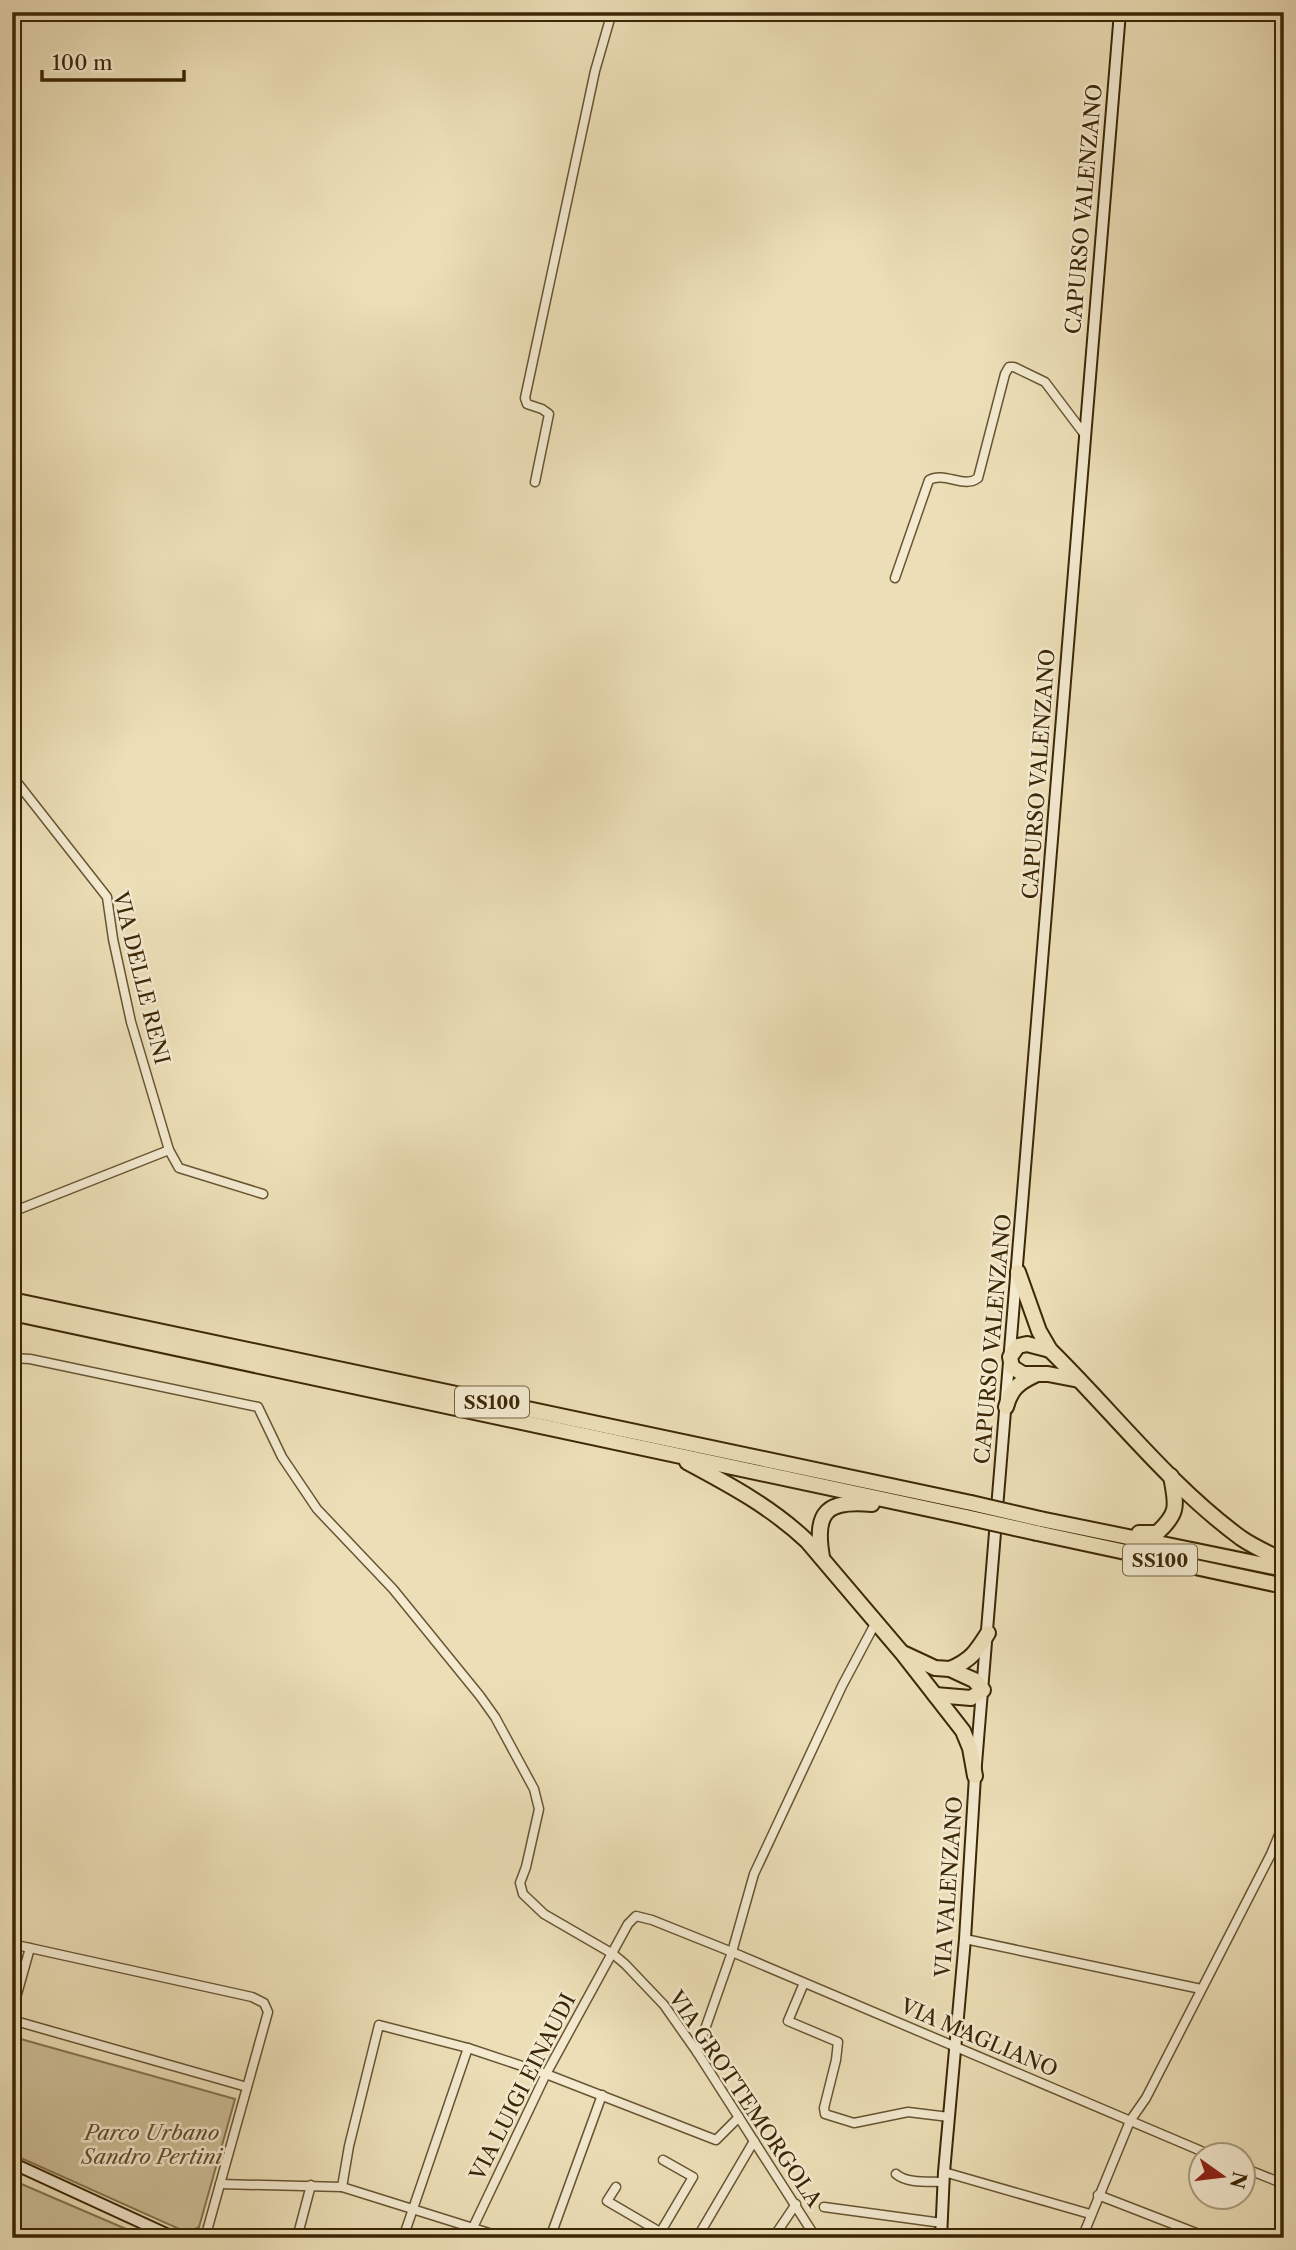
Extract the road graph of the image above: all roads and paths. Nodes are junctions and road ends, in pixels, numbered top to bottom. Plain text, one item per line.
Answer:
1 (612, 12) edge
2 (1120, 12) edge
3 (1085, 435) junction
4 (535, 482) dead end
5 (895, 578) dead end
6 (12, 776) edge
7 (169, 1150) junction
8 (263, 1194) dead end
9 (12, 1212) edge
10 (1018, 1272) junction
11 (12, 1300) edge
12 (12, 1314) edge
13 (1050, 1350) junction
14 (1010, 1357) junction
15 (12, 1358) edge
16 (1035, 1375) junction
17 (1081, 1380) junction
18 (1006, 1408) junction
19 (670, 1453) junction
20 (1171, 1476) junction
21 (934, 1510) junction
22 (969, 1510) junction
23 (1044, 1525) junction
24 (996, 1539) joint
25 (822, 1558) junction
26 (1284, 1561) edge
27 (1284, 1569) edge
28 (1284, 1586) edge
29 (876, 1622) junction
30 (988, 1633) junction
31 (903, 1654) junction
32 (950, 1669) junction
33 (983, 1690) junction
34 (935, 1695) junction
35 (975, 1776) junction
36 (1284, 1823) edge
37 (965, 1939) junction
38 (12, 1944) edge
39 (30, 1948) junction
40 (732, 1952) junction
41 (613, 1954) junction
42 (804, 1983) junction
43 (1201, 1989) junction
44 (12, 2012) edge
45 (12, 2020) edge
46 (957, 2047) junction
47 (468, 2048) junction
48 (697, 2052) junction
49 (546, 2074) junction
50 (247, 2087) junction
51 (603, 2095) junction
52 (739, 2117) junction
53 (949, 2117) junction
54 (1130, 2121) junction
55 (754, 2141) junction
56 (1188, 2145) edge
57 (663, 2160) dead end
58 (12, 2163) edge
59 (1258, 2173) edge
60 (896, 2174) dead end
61 (944, 2177) junction
62 (220, 2183) junction
63 (1284, 2183) edge
64 (311, 2185) junction
65 (342, 2187) junction
66 (616, 2187) dead end
67 (1098, 2195) junction
68 (796, 2204) junction
69 (824, 2207) dead end
70 (412, 2208) junction
71 (1090, 2214) junction
72 (942, 2223) junction
73 (472, 2226) junction
74 (659, 2235) edge
75 (175, 2238) edge
76 (205, 2238) edge
77 (297, 2238) edge
78 (403, 2238) edge
79 (468, 2238) edge
80 (505, 2238) edge
81 (550, 2238) edge
82 (698, 2238) edge
83 (773, 2238) edge
84 (816, 2238) edge
85 (941, 2238) edge
86 (1082, 2238) edge
87 (1209, 2238) edge

1 - 4 street
2 - 3 street, CAPURSO VALENZANO
3 - 5 street
3 - 10 street, CAPURSO VALENZANO
6 - 7 street, VIA DELLE RENI
7 - 8 street
7 - 9 street
10 - 13 highway
10 - 14 street, CAPURSO VALENZANO
11 - 22 highway, SS100
12 - 19 highway, SS100
13 - 14 highway
13 - 17 highway
14 - 16 highway
14 - 18 street, CAPURSO VALENZANO
15 - 41 street, VIA GROTTEMORGOLA
16 - 17 highway
16 - 18 highway
17 - 20 highway
18 - 24 street, CAPURSO VALENZANO
19 - 21 highway, SS100
19 - 25 highway, SS100
20 - 23 highway, SS100
20 - 26 highway
21 - 22 highway, SS100
21 - 25 highway
22 - 23 highway, SS100, bridge
23 - 27 highway, SS100
23 - 28 highway, SS100
24 - 30 street, VIA VALENZANO
25 - 29 highway, SS100
29 - 31 highway, SS100
29 - 40 street
30 - 32 highway
30 - 33 street, VIA VALENZANO
31 - 32 highway, SS100
31 - 34 highway, SS100
32 - 33 highway, SS100
33 - 34 highway
33 - 35 street, VIA VALENZANO
34 - 35 highway, SS100
35 - 37 street, VIA VALENZANO
36 - 43 street
37 - 43 street
37 - 46 street, VIA VALENZANO
38 - 39 street
39 - 44 street
39 - 50 street
40 - 41 street, VIA LUIGI EINAUDI
40 - 42 street, VIA MAGLIANO
40 - 48 street
41 - 48 street, VIA GROTTEMORGOLA
41 - 49 street, VIA LUIGI EINAUDI
42 - 46 street, VIA MAGLIANO
42 - 53 street
43 - 54 street
45 - 50 street
46 - 53 street, VIA VALENZANO
46 - 54 street, VIA MAGLIANO
47 - 49 street
47 - 65 street
47 - 70 street
48 - 52 street, VIA GROTTEMORGOLA
49 - 51 street
49 - 73 street, VIA LUIGI EINAUDI
50 - 62 street
51 - 52 street
51 - 81 street
52 - 55 street, VIA GROTTEMORGOLA
53 - 61 street, VIA VALENZANO
54 - 56 street, VIA MAGLIANO
54 - 67 street
55 - 68 street, VIA GROTTEMORGOLA
55 - 82 street
57 - 74 street
58 - 75 street
59 - 63 street
60 - 61 street
61 - 71 street
61 - 72 street, VIA VALENZANO
62 - 64 street
62 - 76 street
64 - 65 street
64 - 77 street
65 - 70 street
66 - 74 street
67 - 71 street
67 - 87 street
68 - 83 street
68 - 84 street, VIA GROTTEMORGOLA
69 - 72 street
70 - 73 street
70 - 78 street
71 - 86 street
72 - 85 street, VIA VALENZANO
73 - 79 street, VIA LUIGI EINAUDI
73 - 80 street

